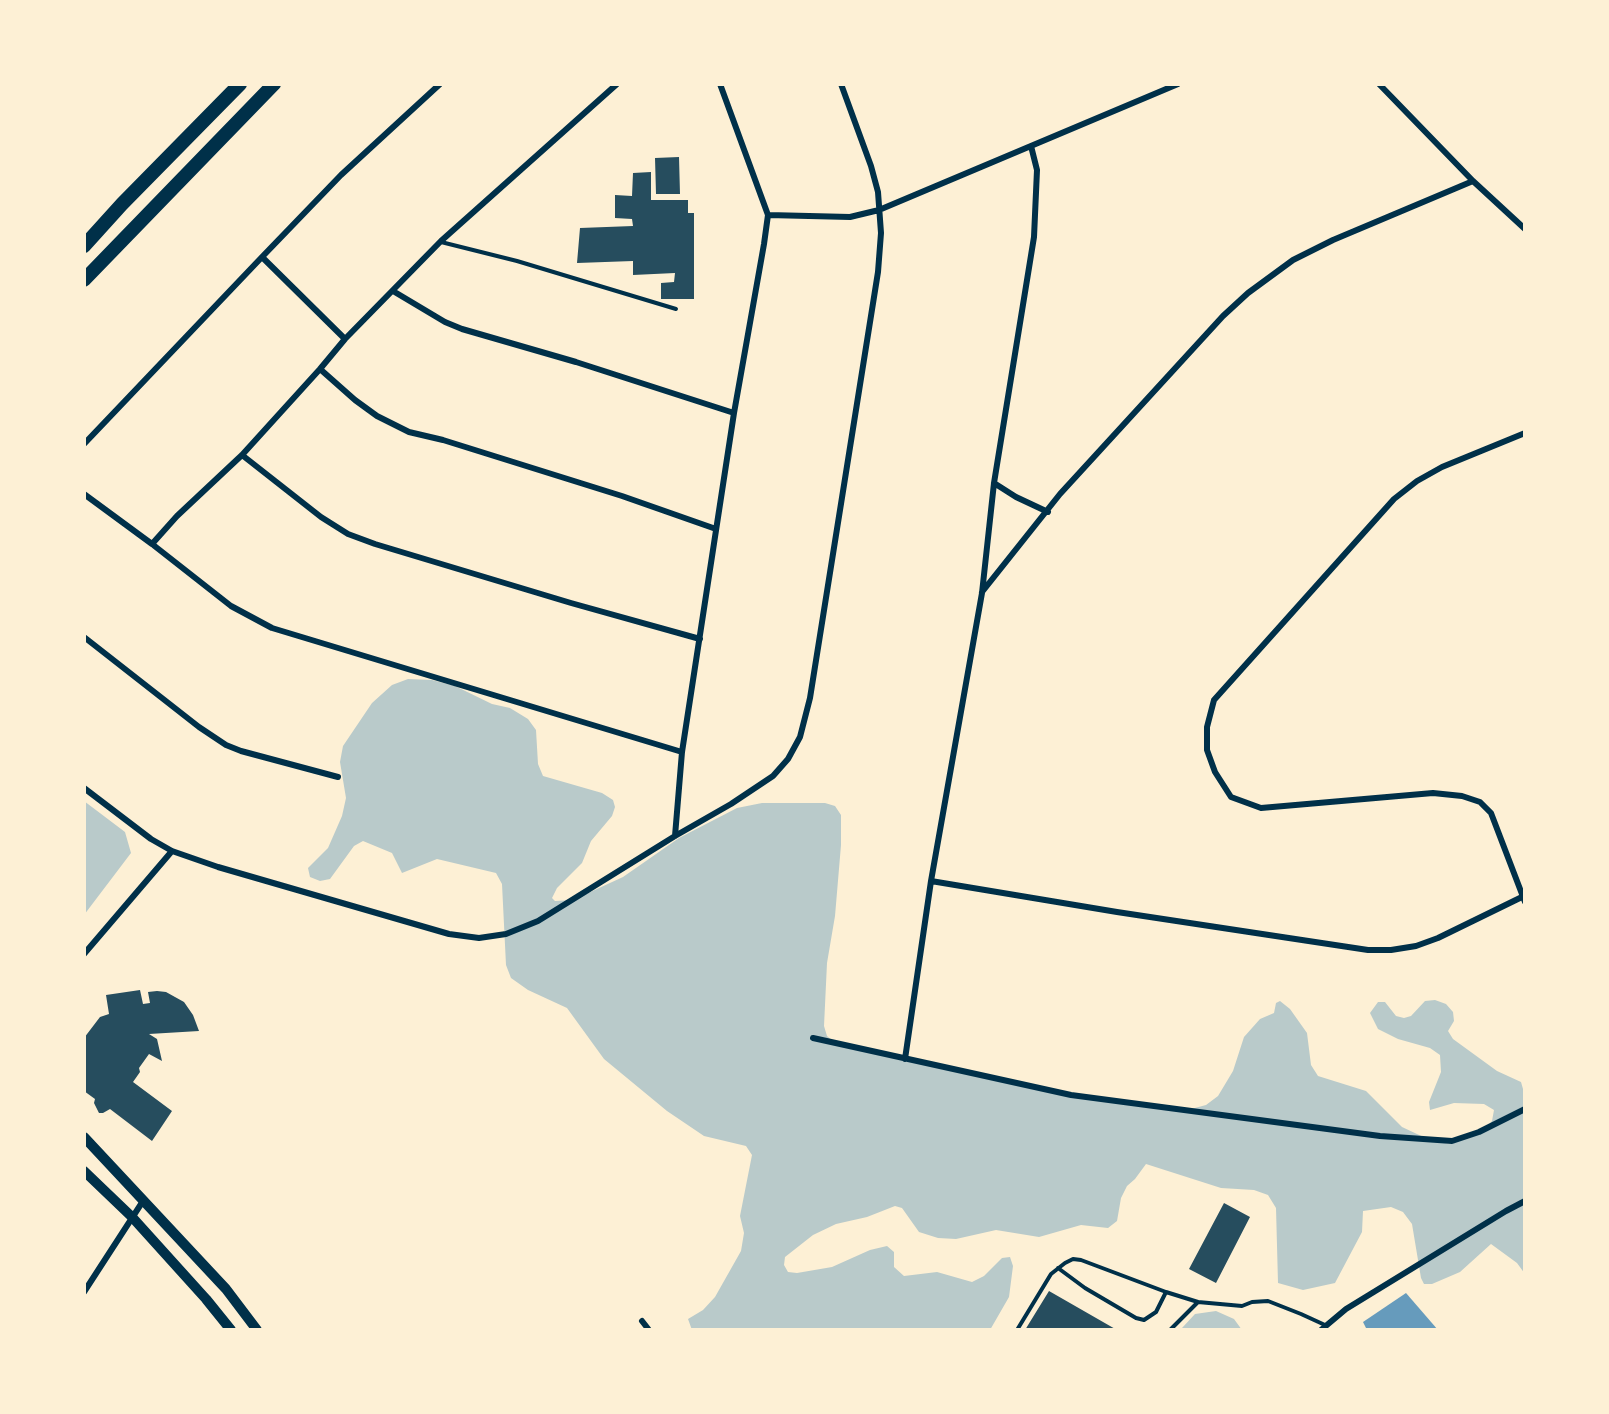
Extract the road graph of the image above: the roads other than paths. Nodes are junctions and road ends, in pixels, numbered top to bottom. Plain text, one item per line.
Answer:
1 (240, 84) edge
2 (274, 84) edge
3 (440, 84) edge
4 (617, 84) edge
5 (720, 84) edge
6 (841, 84) edge
7 (1178, 84) edge
8 (1379, 84) edge
9 (1031, 146) junction
10 (1473, 181) junction
11 (879, 210) junction
12 (768, 215) junction
13 (1525, 229) edge
14 (441, 242) junction
15 (84, 246) edge
16 (261, 257) junction
17 (84, 280) edge
18 (393, 291) junction
19 (676, 309) dead end
20 (345, 339) junction
21 (320, 369) junction
22 (734, 412) junction
23 (1525, 433) edge
24 (84, 444) edge
25 (242, 455) junction
26 (994, 483) junction
27 (84, 494) edge
28 (1048, 512) junction
29 (716, 529) junction
30 (152, 544) junction
31 (982, 593) junction
32 (84, 637) edge
33 (700, 639) junction
34 (682, 752) junction
35 (338, 777) dead end
36 (84, 788) edge
37 (675, 836) junction
38 (172, 851) junction
39 (931, 881) junction
40 (1524, 898) edge
41 (85, 950) edge
42 (813, 1038) dead end
43 (905, 1059) junction
44 (1525, 1109) edge
45 (84, 1137) edge
46 (84, 1171) edge
47 (144, 1201) junction
48 (1525, 1201) edge
49 (132, 1216) junction
50 (1058, 1268) junction
51 (84, 1292) edge
52 (1166, 1292) junction
53 (1197, 1302) junction
54 (642, 1321) dead end
55 (1323, 1328) edge
56 (231, 1330) edge
57 (257, 1330) edge
58 (649, 1330) edge
59 (1017, 1330) edge
60 (1170, 1330) edge

1 - 15 highway
2 - 17 highway
3 - 16 street
4 - 14 street
5 - 12 street
6 - 11 street
7 - 9 street
8 - 10 street
9 - 11 street
9 - 26 street
10 - 13 street
10 - 28 street
11 - 12 street
11 - 37 street
12 - 22 street
14 - 18 street
14 - 19 lane
16 - 20 street
16 - 24 street
18 - 20 street
18 - 22 street
20 - 21 street
21 - 25 street
21 - 29 street
22 - 29 street
23 - 40 street
25 - 30 street
25 - 33 street
26 - 28 street
26 - 31 street
27 - 30 street
28 - 31 street
29 - 33 street
30 - 34 street
31 - 39 street
32 - 35 street
33 - 34 street
34 - 37 street
36 - 38 street
37 - 38 street
38 - 41 street
39 - 40 street
39 - 43 street
42 - 43 street
43 - 44 street
45 - 47 main road
46 - 49 main road
47 - 49 street
47 - 57 main road
48 - 55 street
49 - 51 street
49 - 56 main road
50 - 52 lane
50 - 52 lane
50 - 59 lane
52 - 53 lane
53 - 55 lane
53 - 60 lane
54 - 58 street

